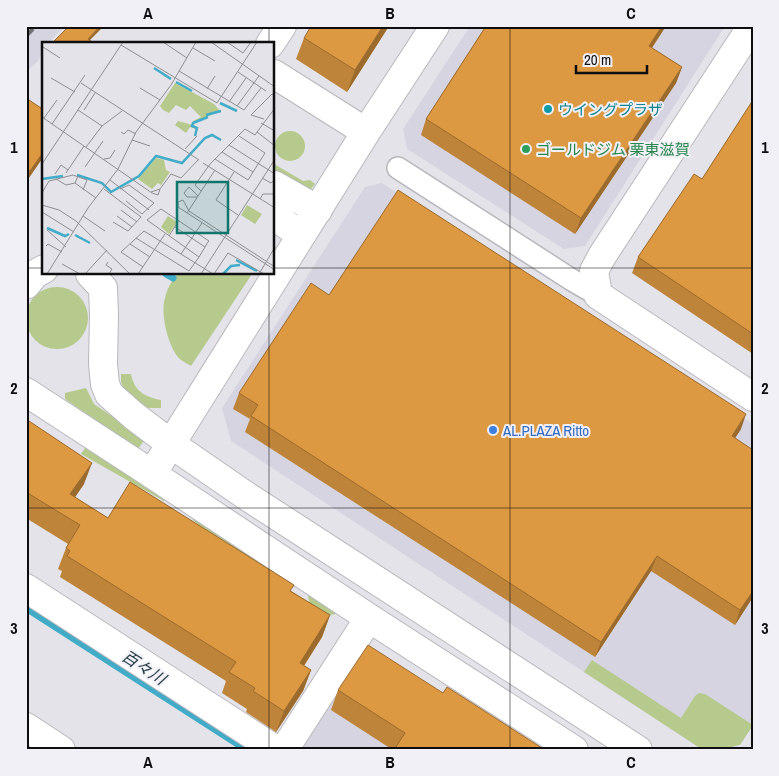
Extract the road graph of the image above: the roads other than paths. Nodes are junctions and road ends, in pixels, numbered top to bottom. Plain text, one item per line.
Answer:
1 (282, 26) edge
2 (436, 26) edge
3 (752, 26) edge
4 (271, 42) edge
5 (275, 75) edge
6 (366, 132) junction
7 (398, 168) dead end
8 (275, 186) edge
9 (318, 210) junction
10 (275, 217) edge
11 (301, 235) junction
12 (42, 270) edge
13 (91, 275) edge
14 (26, 285) edge
15 (598, 296) junction
16 (26, 392) edge
17 (753, 397) edge
18 (171, 444) junction
19 (152, 474) junction
20 (26, 588) edge
21 (369, 618) junction
22 (26, 727) edge
23 (62, 750) edge
24 (276, 750) edge
25 (284, 750) edge
26 (574, 750) edge
27 (638, 750) edge

1 - 4 street
2 - 6 street
3 - 15 street
5 - 6 street
6 - 9 street
7 - 15 street
8 - 9 street
9 - 11 street
10 - 11 street
11 - 18 street
12 - 14 street
13 - 18 street
15 - 17 street
16 - 19 street
18 - 19 street
18 - 27 street
19 - 21 street
20 - 24 street
21 - 25 street
21 - 26 street
22 - 23 street

